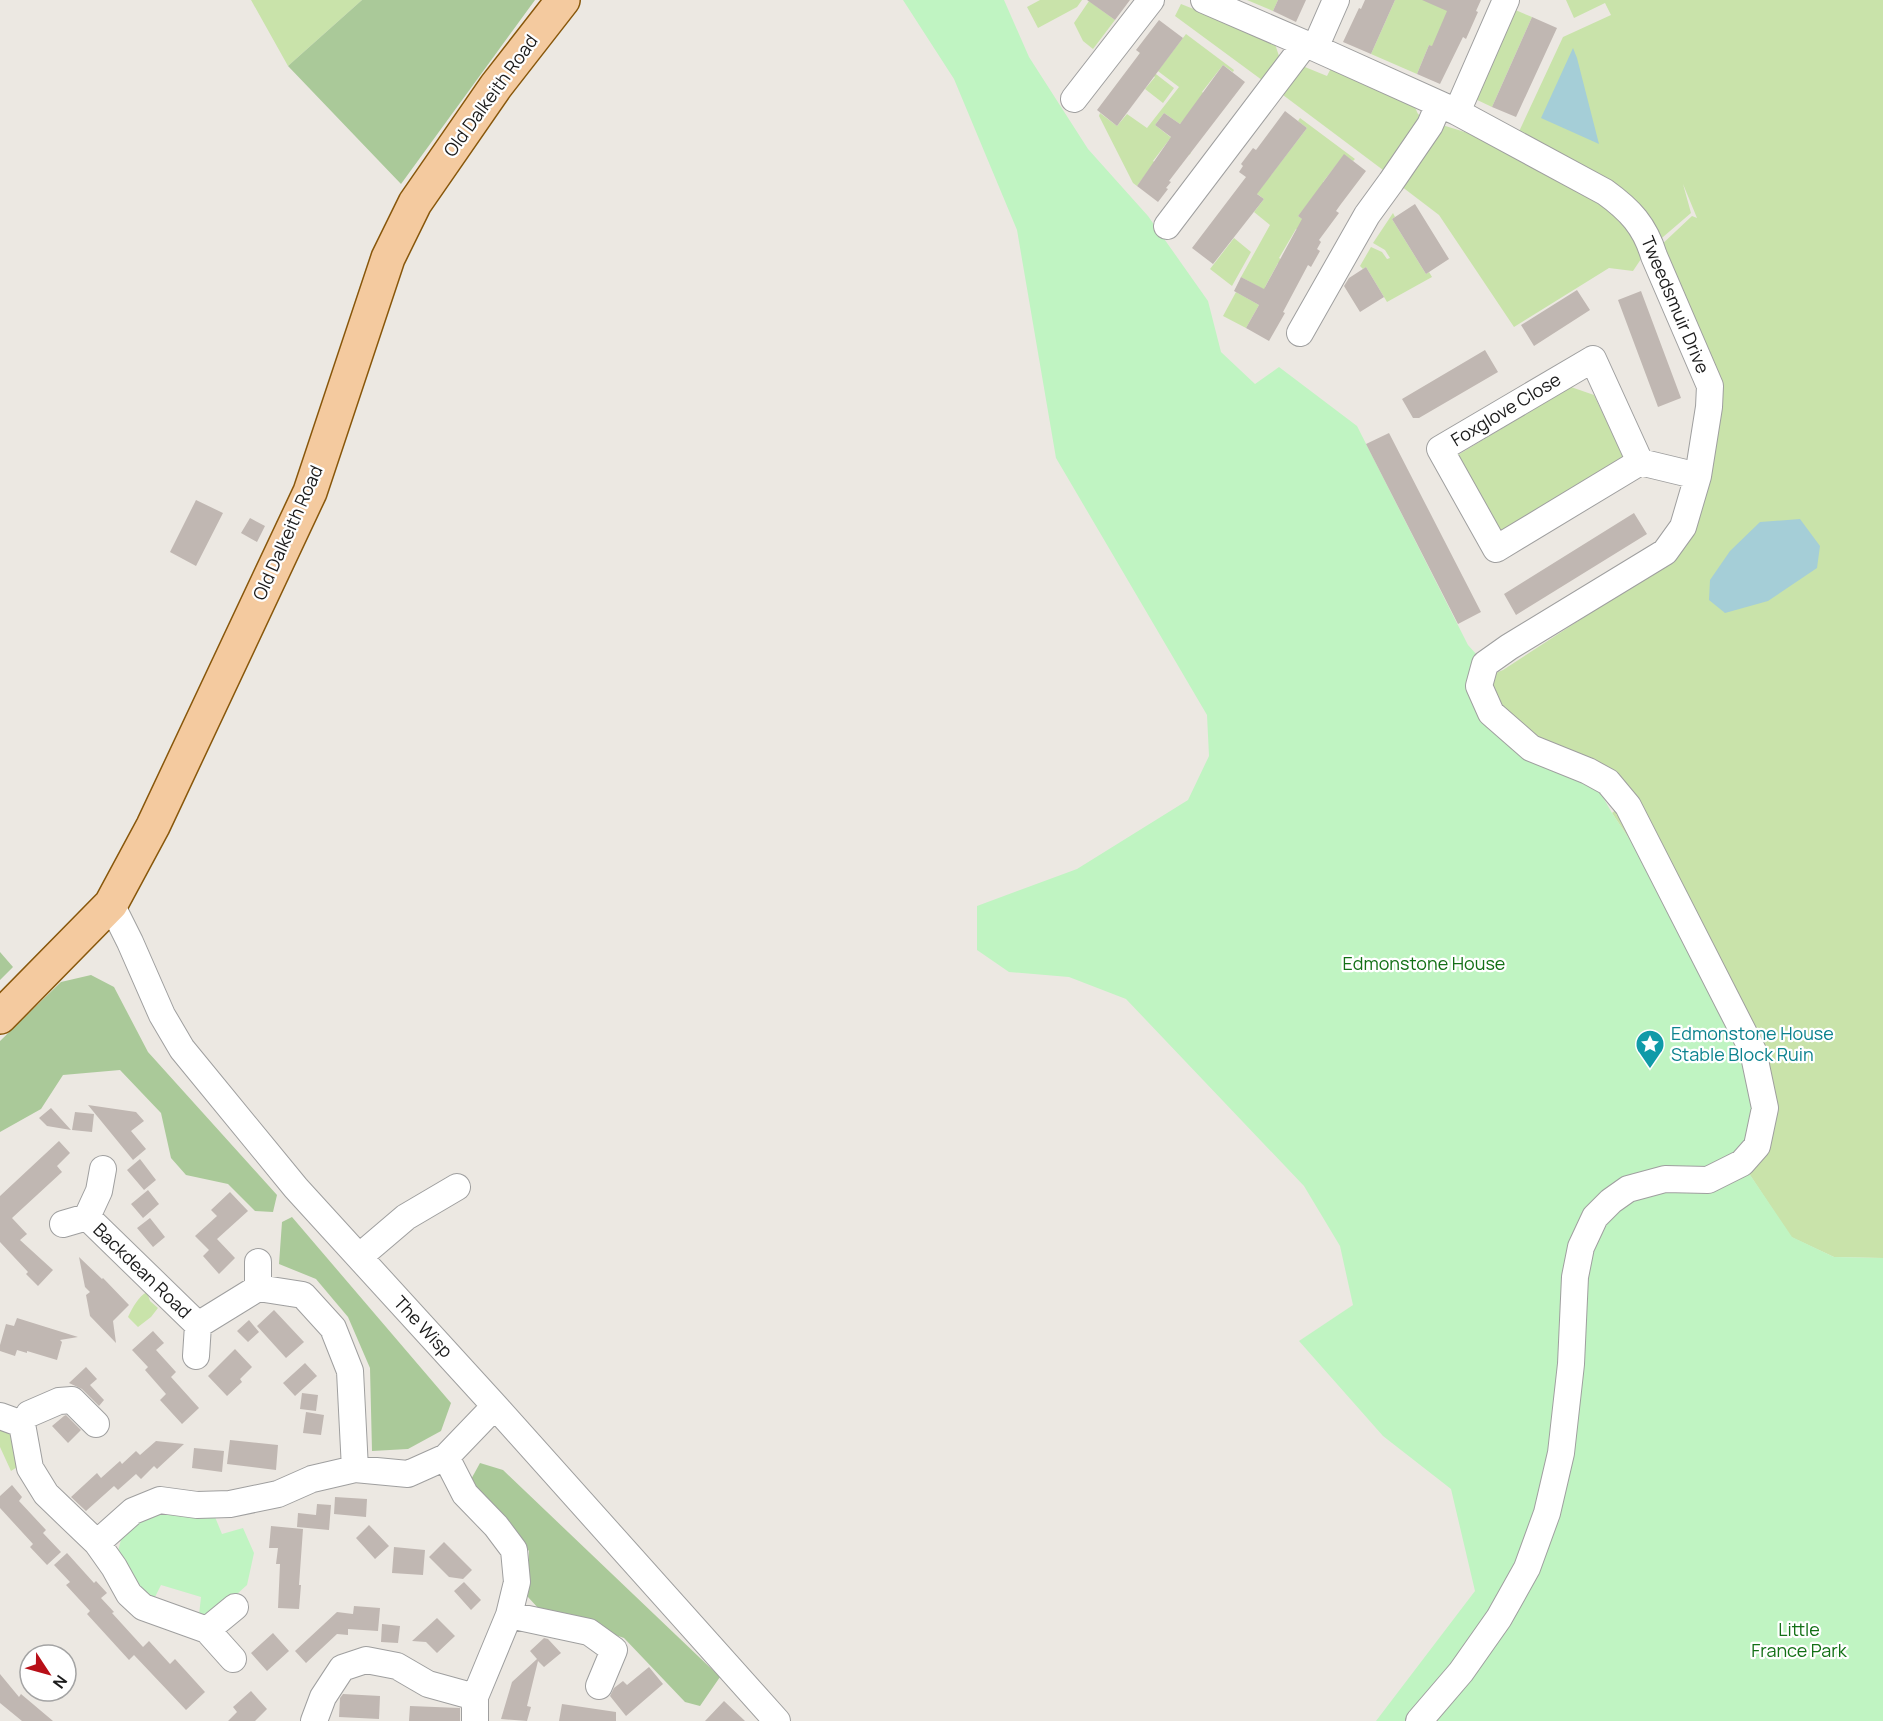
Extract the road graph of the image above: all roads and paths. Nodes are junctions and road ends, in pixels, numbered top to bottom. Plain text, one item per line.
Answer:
1 (563, 0) edge
2 (1151, 0) edge
3 (1204, 0) edge
4 (1336, 0) edge
5 (1506, 0) edge
6 (1310, 46) junction
7 (1074, 99) dead end
8 (1448, 108) junction
9 (1167, 226) dead end
10 (1300, 333) dead end
11 (1640, 462) junction
12 (1698, 476) junction
13 (222, 678) junction
14 (111, 904) junction
15 (126, 934) junction
16 (0, 1017) edge
17 (103, 1169) dead end
18 (457, 1187) dead end
19 (359, 1257) junction
20 (258, 1262) dead end
21 (258, 1288) junction
22 (198, 1325) junction
23 (196, 1356) dead end
24 (495, 1406) junction
25 (23, 1413) edge
26 (96, 1424) dead end
27 (446, 1457) junction
28 (354, 1469) junction
29 (97, 1543) junction
30 (235, 1607) dead end
31 (509, 1615) junction
32 (207, 1630) junction
33 (233, 1659) dead end
34 (599, 1686) dead end
35 (475, 1709) edge
36 (314, 1721) edge
37 (777, 1721) edge
38 (1419, 1721) edge

1 - 13 main road, Old Dalkeith Road
2 - 7 street
3 - 6 street, Tweedsmuir Drive
4 - 6 street
5 - 8 street
6 - 8 street, Tweedsmuir Drive
6 - 9 street
8 - 10 street
8 - 12 street, Tweedsmuir Drive
11 - 11 street, Foxglove Close
11 - 12 street
12 - 38 street, Tweedsmuir Drive
13 - 14 main road, Old Dalkeith Road
13 - 15 street
14 - 15 street, The Wisp
14 - 16 main road, Old Dalkeith Road
15 - 19 street, The Wisp
17 - 22 street, Backdean Road
18 - 19 street
19 - 24 street, The Wisp
20 - 21 street
21 - 22 street, Backdean Road
21 - 28 street
22 - 23 street, Backdean Road
24 - 27 street
24 - 37 street, The Wisp
25 - 26 street
25 - 29 street
27 - 28 street
27 - 31 street
28 - 29 street
29 - 32 street
30 - 32 street
31 - 34 street
31 - 35 street
32 - 33 street
35 - 36 street

